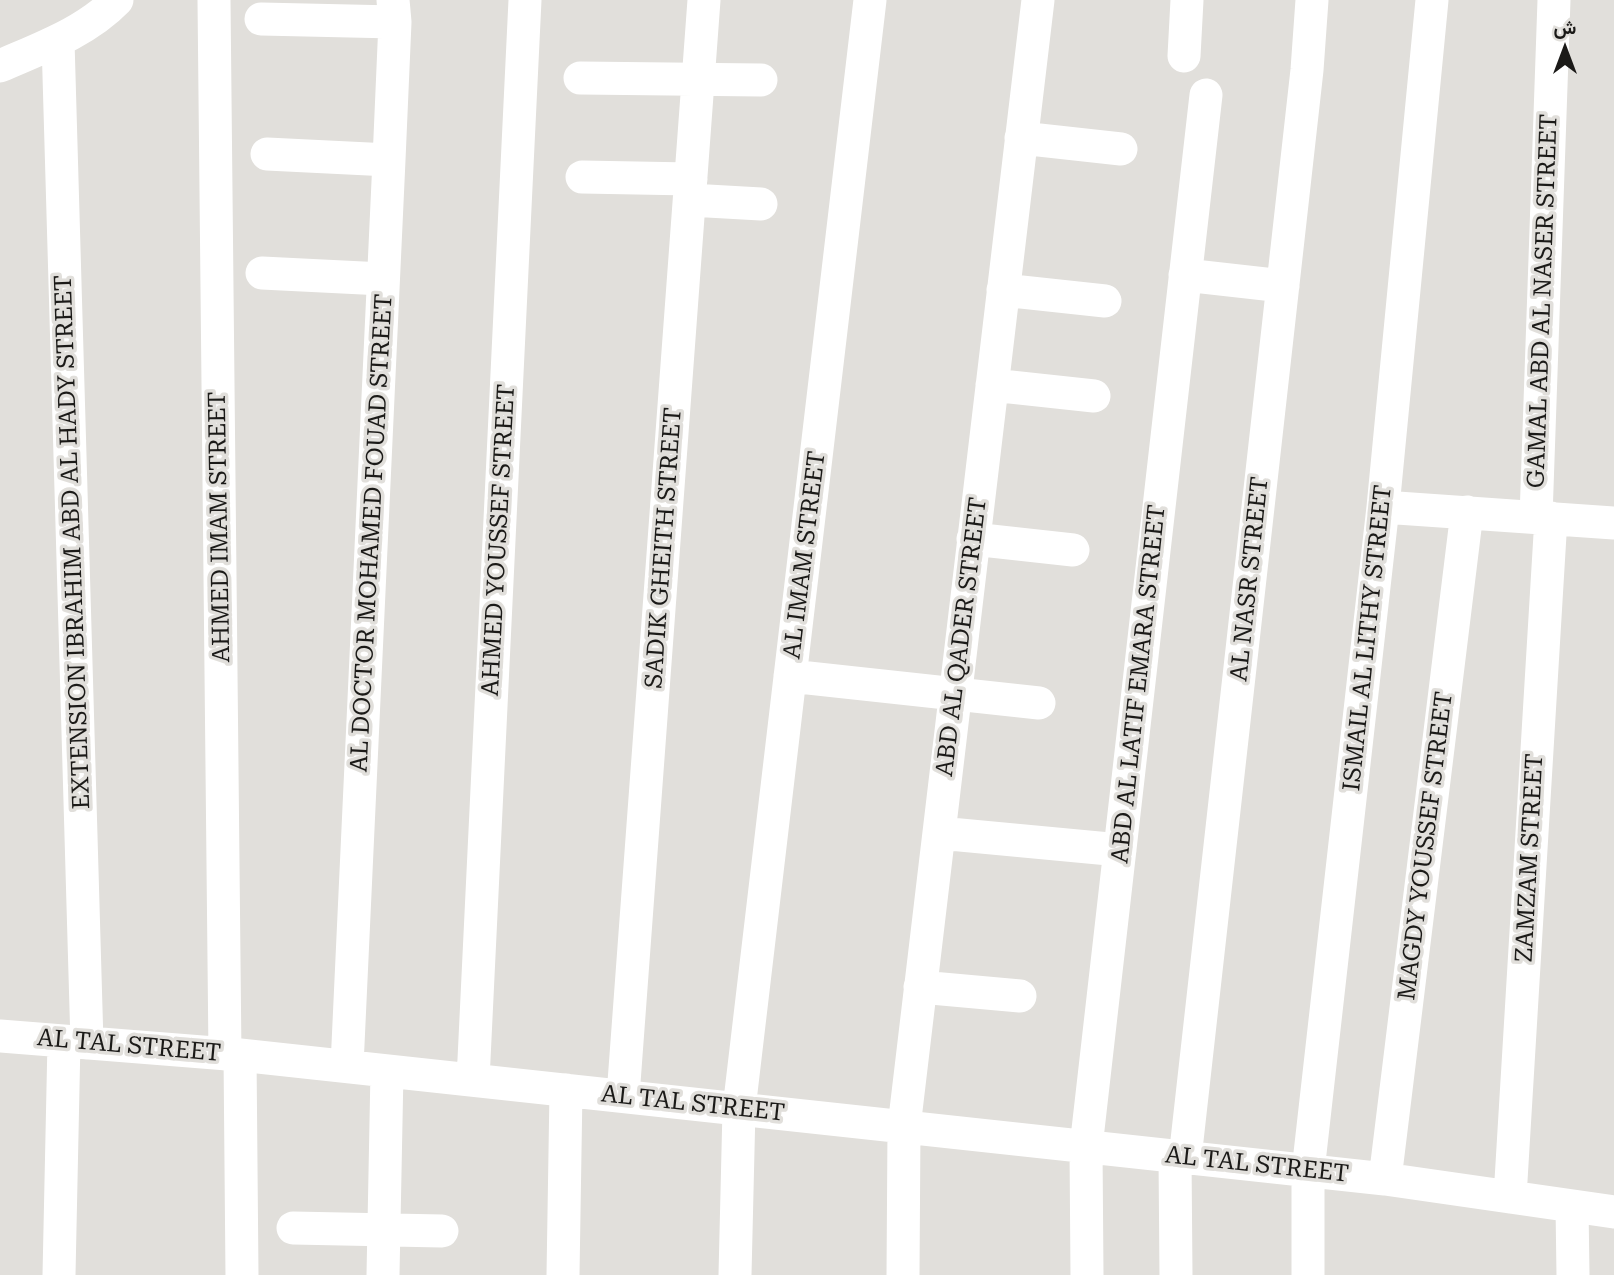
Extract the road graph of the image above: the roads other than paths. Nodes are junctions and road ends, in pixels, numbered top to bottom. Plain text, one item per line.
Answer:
1 (214, 0) edge
2 (525, 0) edge
3 (704, 0) edge
4 (870, 0) edge
5 (1038, 0) edge
6 (1187, 0) edge
7 (1312, 0) edge
8 (1432, 0) edge
9 (1554, 0) edge
10 (108, 4) edge
11 (394, 11) edge
12 (261, 19) dead end
13 (58, 41) junction
14 (1184, 56) dead end
15 (0, 66) edge
16 (580, 78) dead end
17 (699, 79) junction
18 (761, 80) dead end
19 (1206, 94) dead end
20 (1021, 138) junction
21 (1121, 149) dead end
22 (267, 154) dead end
23 (389, 160) junction
24 (582, 177) dead end
25 (691, 189) junction
26 (761, 204) dead end
27 (262, 273) dead end
28 (1185, 275) junction
29 (383, 279) junction
30 (1283, 286) junction
31 (1003, 290) junction
32 (1105, 301) dead end
33 (992, 385) junction
34 (1094, 396) dead end
35 (1383, 507) junction
36 (1467, 512) junction
37 (1543, 518) junction
38 (1614, 523) edge
39 (973, 540) junction
40 (1073, 550) dead end
41 (790, 676) junction
42 (955, 694) junction
43 (1039, 703) dead end
44 (939, 833) junction
45 (1121, 850) junction
46 (920, 987) junction
47 (1020, 996) dead end
48 (0, 1036) edge
49 (76, 1042) junction
50 (232, 1054) junction
51 (347, 1066) junction
52 (387, 1071) junction
53 (473, 1080) junction
54 (566, 1090) junction
55 (623, 1096) junction
56 (739, 1109) junction
57 (904, 1127) junction
58 (1086, 1147) junction
59 (1180, 1157) junction
60 (1308, 1171) junction
61 (1385, 1179) junction
62 (1510, 1197) junction
63 (1572, 1206) junction
64 (1614, 1212) edge
65 (293, 1228) dead end
66 (384, 1230) junction
67 (442, 1231) dead end
68 (59, 1275) edge
69 (242, 1275) edge
70 (383, 1275) edge
71 (563, 1275) edge
72 (735, 1275) edge
73 (903, 1275) edge
74 (1087, 1275) edge
75 (1177, 1275) edge
76 (1308, 1275) edge
77 (1573, 1275) edge

1 - 50 street, AHMED IMAM STREET
2 - 53 street, AHMED YOUSSEF STREET
3 - 17 street, SADIK GHEITH STREET
4 - 41 street, AL IMAM STREET
5 - 20 street, ABD AL QADER STREET
6 - 14 street
7 - 30 street, AL NASR STREET
8 - 35 street, ISMAIL AL LITHY STREET
9 - 37 street, GAMAL ABD AL NASER STREET
10 - 13 street
11 - 12 street
11 - 23 street, AL DOCTOR MOHAMED FOUAD STREET
13 - 15 street
13 - 49 street, EXTENSION IBRAHIM ABD AL HADY STREET
16 - 17 street
17 - 18 street
17 - 25 street, SADIK GHEITH STREET
19 - 28 street, ABD AL LATIF EMARA STREET
20 - 21 street
20 - 31 street, ABD AL QADER STREET
22 - 23 street
23 - 29 street, AL DOCTOR MOHAMED FOUAD STREET
24 - 25 street
25 - 26 street
25 - 55 street, SADIK GHEITH STREET
27 - 29 street
28 - 30 street
28 - 45 street, ABD AL LATIF EMARA STREET
29 - 51 street, AL DOCTOR MOHAMED FOUAD STREET
30 - 59 street, AL NASR STREET
31 - 32 street
31 - 33 street, ABD AL QADER STREET
33 - 34 street
33 - 39 street, ABD AL QADER STREET
35 - 36 street
35 - 60 street, ISMAIL AL LITHY STREET
36 - 37 street
36 - 61 street, MAGDY YOUSSEF STREET
37 - 38 street
37 - 62 street, ZAMZAM STREET
39 - 40 street
39 - 42 street, ABD AL QADER STREET
41 - 42 street
41 - 56 street, AL IMAM STREET
42 - 43 street
42 - 44 street, ABD AL QADER STREET
44 - 45 street
44 - 46 street, ABD AL QADER STREET
45 - 58 street, ABD AL LATIF EMARA STREET
46 - 47 street
46 - 57 street, ABD AL QADER STREET
48 - 49 street, AL TAL STREET
49 - 50 street, AL TAL STREET
49 - 68 street, EXTENSION IBRAHIM ABD AL HADY STREET
50 - 51 street, AL TAL STREET
50 - 69 street, AHMED IMAM STREET
51 - 52 street, AL TAL STREET
52 - 53 street, AL TAL STREET
52 - 66 street
53 - 54 street, AL TAL STREET
54 - 55 street, AL TAL STREET
54 - 71 street
55 - 56 street, AL TAL STREET
56 - 57 street, AL TAL STREET
56 - 72 street, AL IMAM STREET
57 - 58 street, AL TAL STREET
57 - 73 street, ABD AL QADER STREET
58 - 59 street, AL TAL STREET
58 - 74 street, ABD AL LATIF EMARA STREET
59 - 60 street, AL TAL STREET
59 - 75 street, AL NASR STREET
60 - 61 street, AL TAL STREET
60 - 76 street, ISMAIL AL LITHY STREET
61 - 62 street, AL TAL STREET
62 - 63 street, AL TAL STREET
63 - 64 street, AL TAL STREET
63 - 77 street
65 - 66 street
66 - 67 street
66 - 70 street

